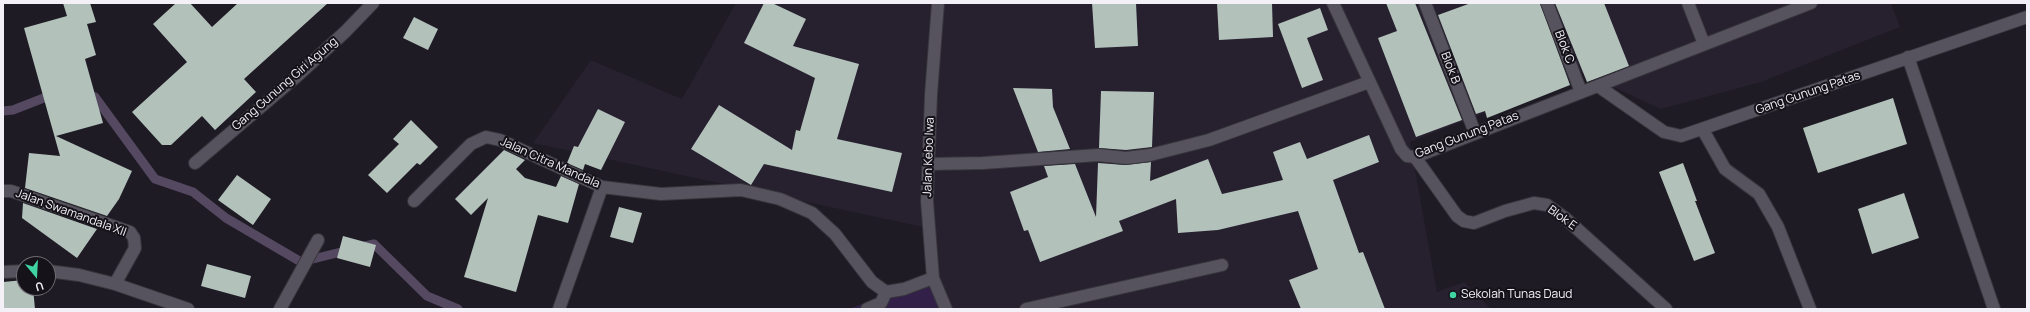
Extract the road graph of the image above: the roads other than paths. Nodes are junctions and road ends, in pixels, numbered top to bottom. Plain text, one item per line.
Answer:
1 (373, 3) edge
2 (938, 3) edge
3 (1333, 3) edge
4 (1425, 3) edge
5 (1547, 3) edge
6 (1688, 3) edge
7 (1811, 3) edge
8 (2027, 17) edge
9 (1704, 44) junction
10 (1908, 57) junction
11 (1369, 82) junction
12 (1598, 86) junction
13 (1581, 92) junction
14 (1703, 130) junction
15 (1475, 133) junction
16 (1415, 157) junction
17 (195, 163) dead end
18 (928, 164) junction
19 (602, 187) junction
20 (3, 190) edge
21 (414, 201) dead end
22 (318, 240) dead end
23 (1222, 266) dead end
24 (16, 271) edge
25 (3, 272) edge
26 (56, 272) edge
27 (933, 278) junction
28 (115, 284) junction
29 (886, 292) junction
30 (188, 309) edge
31 (280, 309) edge
32 (559, 309) edge
33 (867, 309) edge
34 (946, 309) edge
35 (1026, 309) edge
36 (1666, 309) edge
37 (1810, 309) edge
38 (1994, 309) edge

1 - 17 street, Gang Gunung Giri Agung
2 - 18 street, Jalan Kebo Iwa
3 - 11 street, Gang Gunung Patas
4 - 15 street, Blok B
5 - 13 street, Blok C
6 - 9 street
7 - 9 street, Gang Gunung Patas
8 - 10 street, Gang Gunung Patas
9 - 12 street, Gang Gunung Patas
10 - 14 street, Gang Gunung Patas
10 - 38 street
11 - 16 street, Gang Gunung Patas
11 - 18 street
12 - 13 street, Gang Gunung Patas
12 - 14 street, Gang Gunung Patas
13 - 15 street, Gang Gunung Patas
14 - 37 street
15 - 16 street, Gang Gunung Patas
16 - 36 street, Blok E
18 - 27 street, Jalan Kebo Iwa
19 - 21 street, Jalan Citra Mandala
19 - 29 street, Jalan Citra Mandala
19 - 32 street
20 - 28 street, Jalan Swamandala XII
22 - 31 street
23 - 35 street
24 - 25 street
26 - 28 street
27 - 29 street
27 - 34 street, Jalan Kebo Iwa
28 - 30 street
29 - 33 street

